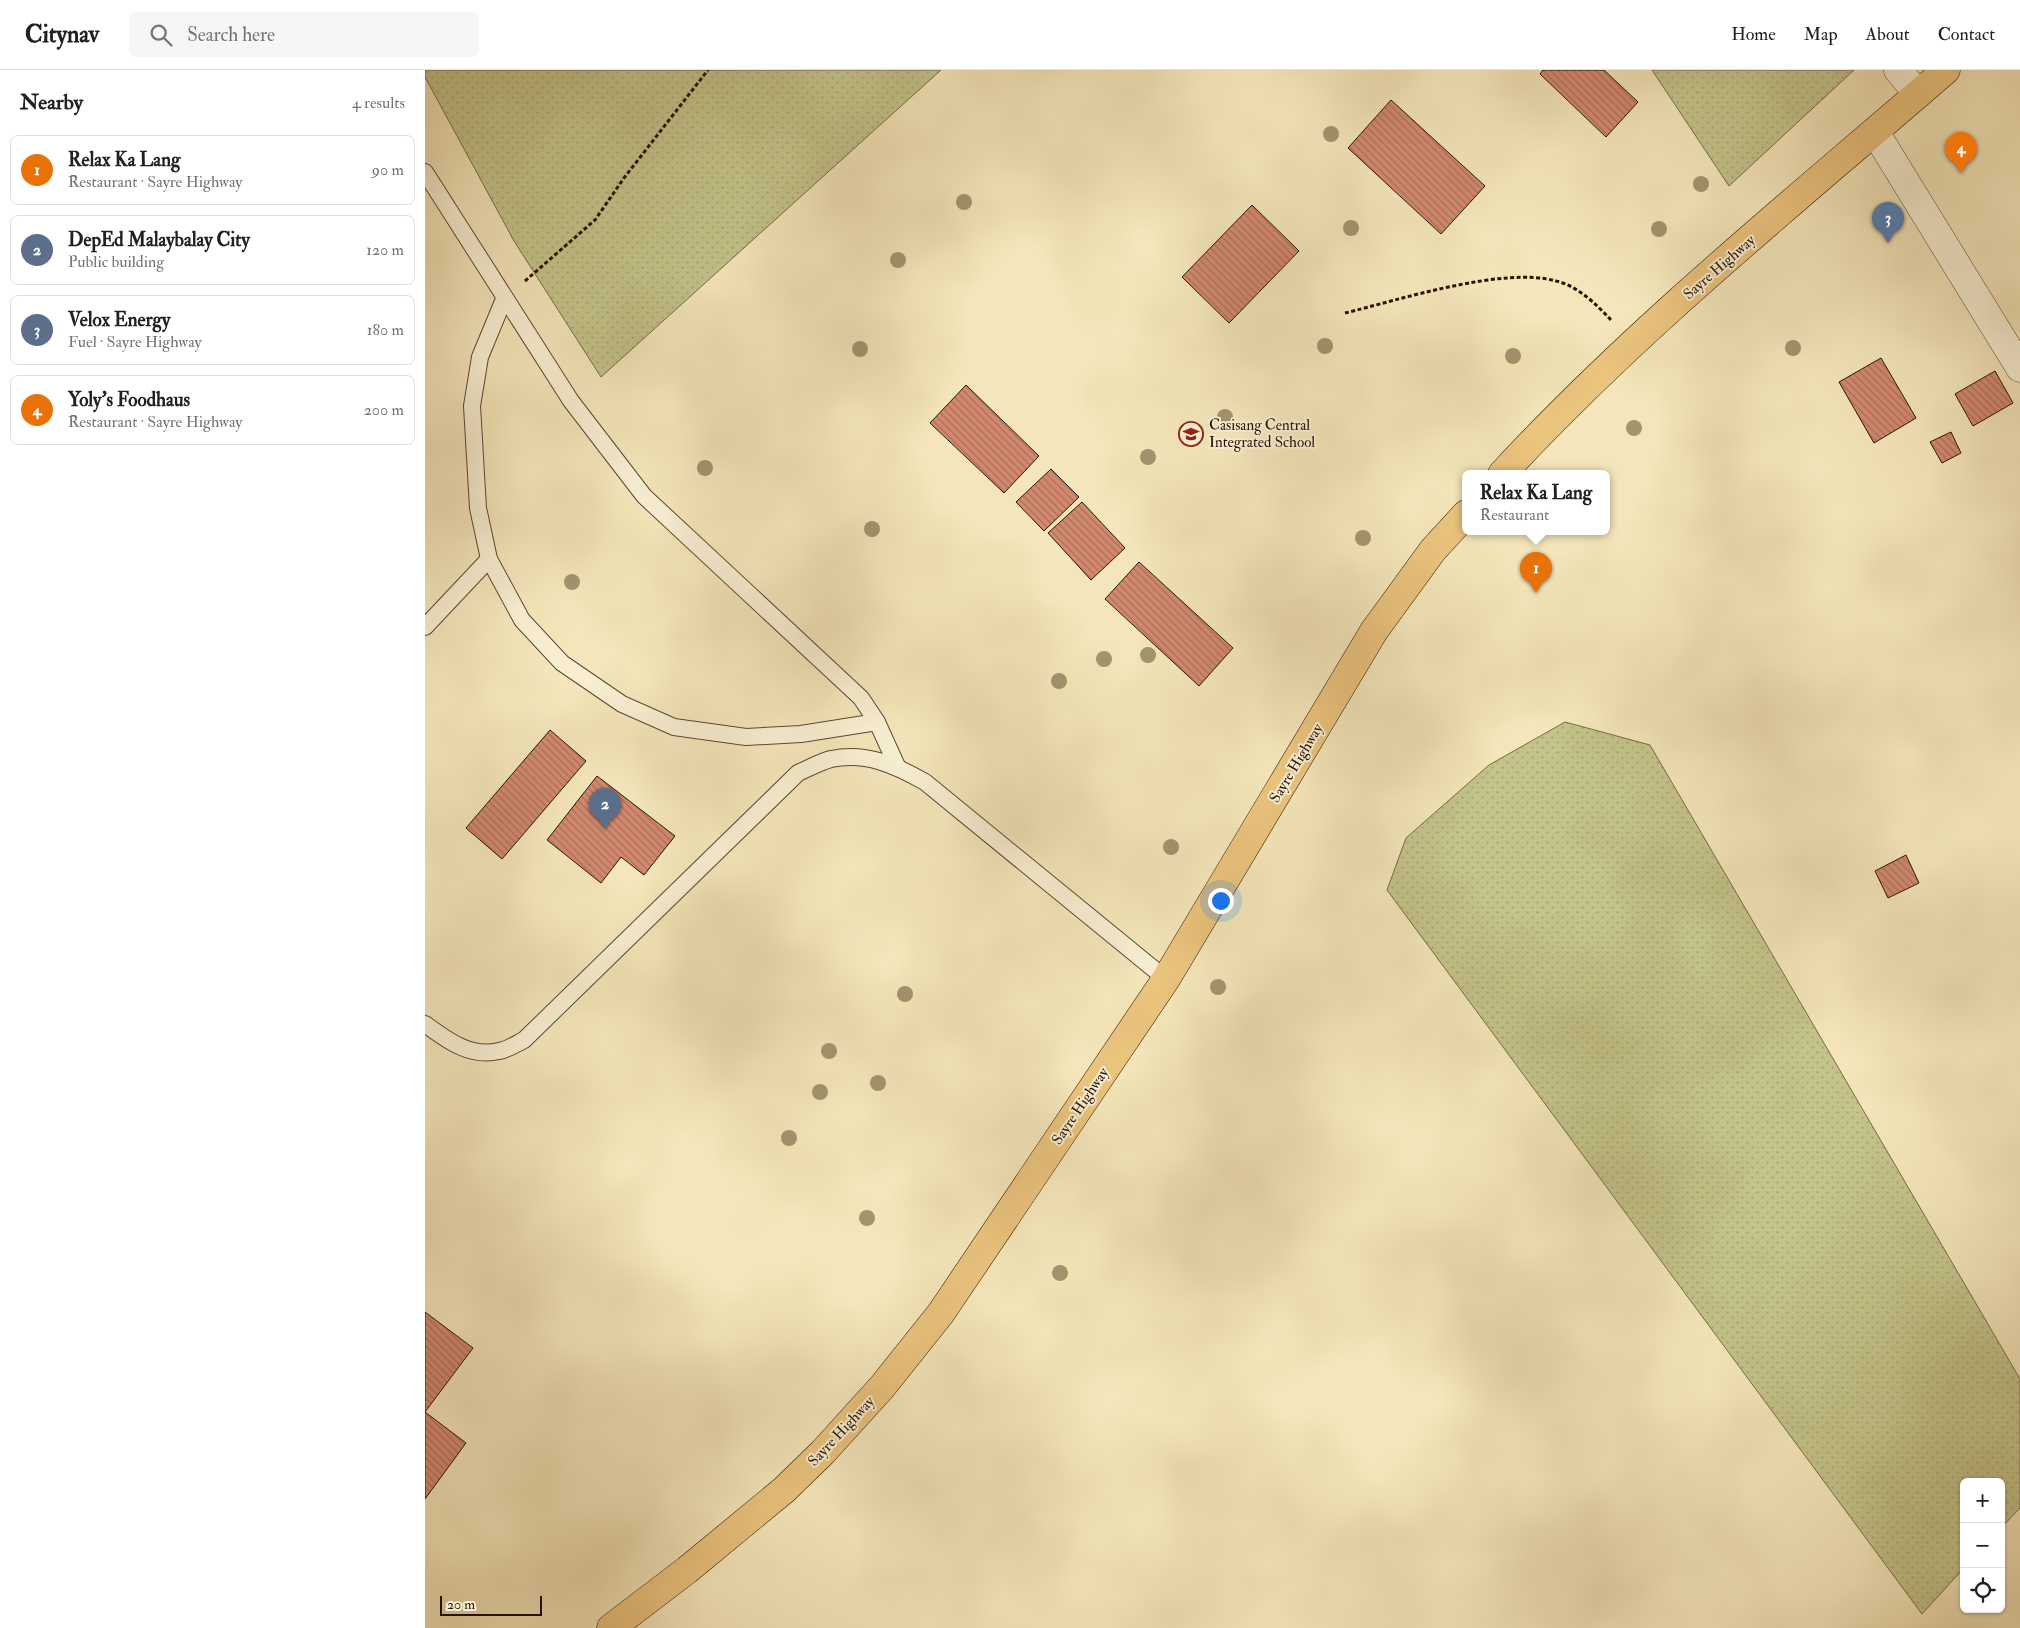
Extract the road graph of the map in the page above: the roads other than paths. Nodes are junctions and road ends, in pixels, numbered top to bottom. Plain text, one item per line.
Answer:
1 (1898, 70) edge
2 (1945, 70) edge
3 (1918, 94) junction
4 (1875, 132) junction
5 (425, 172) edge
6 (504, 299) junction
7 (2020, 368) edge
8 (1506, 470) edge
9 (1462, 518) edge
10 (489, 559) junction
11 (425, 627) edge
12 (877, 722) junction
13 (897, 766) junction
14 (1165, 979) junction
15 (425, 1024) edge
16 (611, 1628) edge

1 - 3 street
2 - 3 highway, Sayre Highway
3 - 4 highway, Sayre Highway
4 - 7 street
4 - 8 highway, Sayre Highway
5 - 6 lane
6 - 10 lane
6 - 12 lane
9 - 14 highway, Sayre Highway
10 - 11 lane
10 - 12 lane
12 - 13 lane
13 - 14 lane
13 - 15 lane
14 - 16 highway, Sayre Highway

